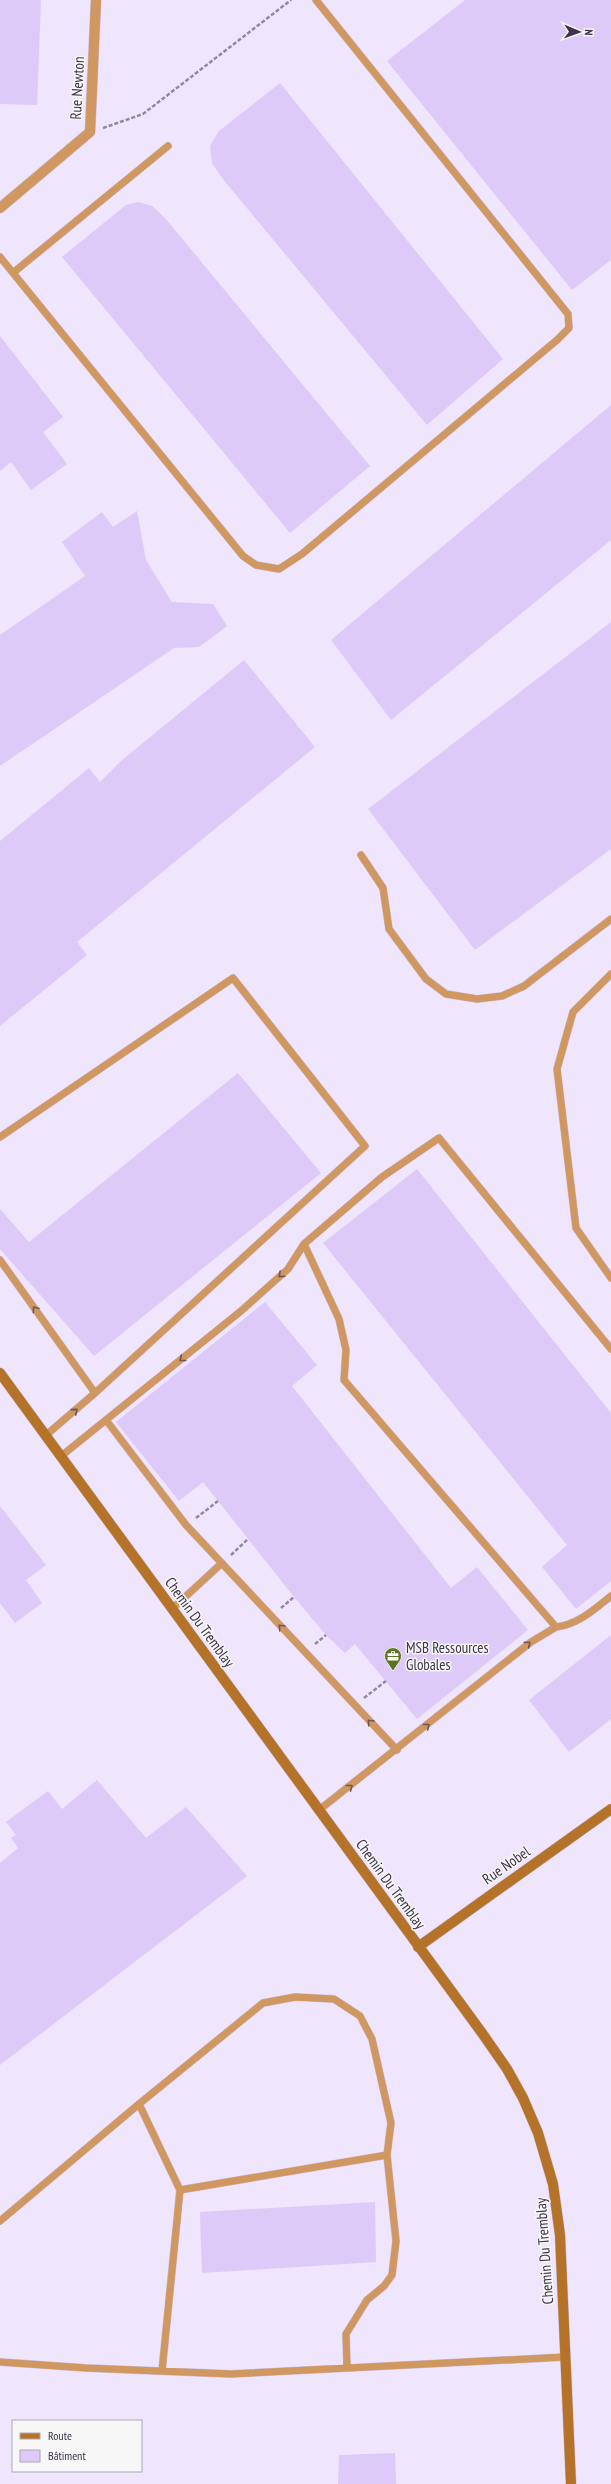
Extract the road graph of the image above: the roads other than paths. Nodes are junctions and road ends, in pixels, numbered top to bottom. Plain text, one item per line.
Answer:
1 (96, 0) edge
2 (316, 0) edge
3 (168, 146) dead end
4 (0, 208) edge
5 (0, 257) edge
6 (14, 272) junction
7 (361, 855) dead end
8 (611, 918) edge
9 (611, 974) edge
10 (0, 1137) edge
11 (304, 1244) junction
12 (0, 1260) edge
13 (611, 1278) edge
14 (611, 1349) edge
15 (0, 1373) edge
16 (95, 1393) junction
17 (106, 1420) junction
18 (45, 1436) junction
19 (60, 1457) junction
20 (222, 1563) junction
21 (611, 1596) edge
22 (172, 1609) junction
23 (556, 1627) junction
24 (397, 1750) junction
25 (611, 1809) edge
26 (318, 1810) junction
27 (418, 1947) junction
28 (139, 2104) junction
29 (387, 2155) junction
30 (180, 2190) junction
31 (0, 2221) edge
32 (565, 2357) junction
33 (0, 2362) edge
34 (347, 2368) junction
35 (162, 2371) junction
36 (571, 2484) edge

1 - 4 street, Rue Newton
2 - 6 lane
3 - 6 lane
5 - 6 lane
7 - 8 lane
9 - 13 lane
10 - 16 lane
11 - 14 lane
11 -> 17 lane
11 - 23 lane
16 -> 12 lane
15 - 18 street, Chemin Du Tremblay
18 -> 16 lane
17 - 19 lane
17 - 20 lane
18 - 19 street, Chemin Du Tremblay
19 - 22 street, Chemin Du Tremblay
20 - 22 lane
24 -> 20 lane
21 - 23 lane
22 - 26 street, Chemin Du Tremblay
24 -> 23 lane
26 -> 24 lane
25 - 27 street, Rue Nobel
26 - 27 street, Chemin Du Tremblay
27 - 32 street, Chemin Du Tremblay
28 - 29 lane
28 - 30 lane
28 - 31 lane
29 - 30 lane
29 - 34 lane
30 - 35 lane
32 - 34 lane
32 - 36 street, Chemin Du Tremblay
33 - 35 lane
34 - 35 lane

